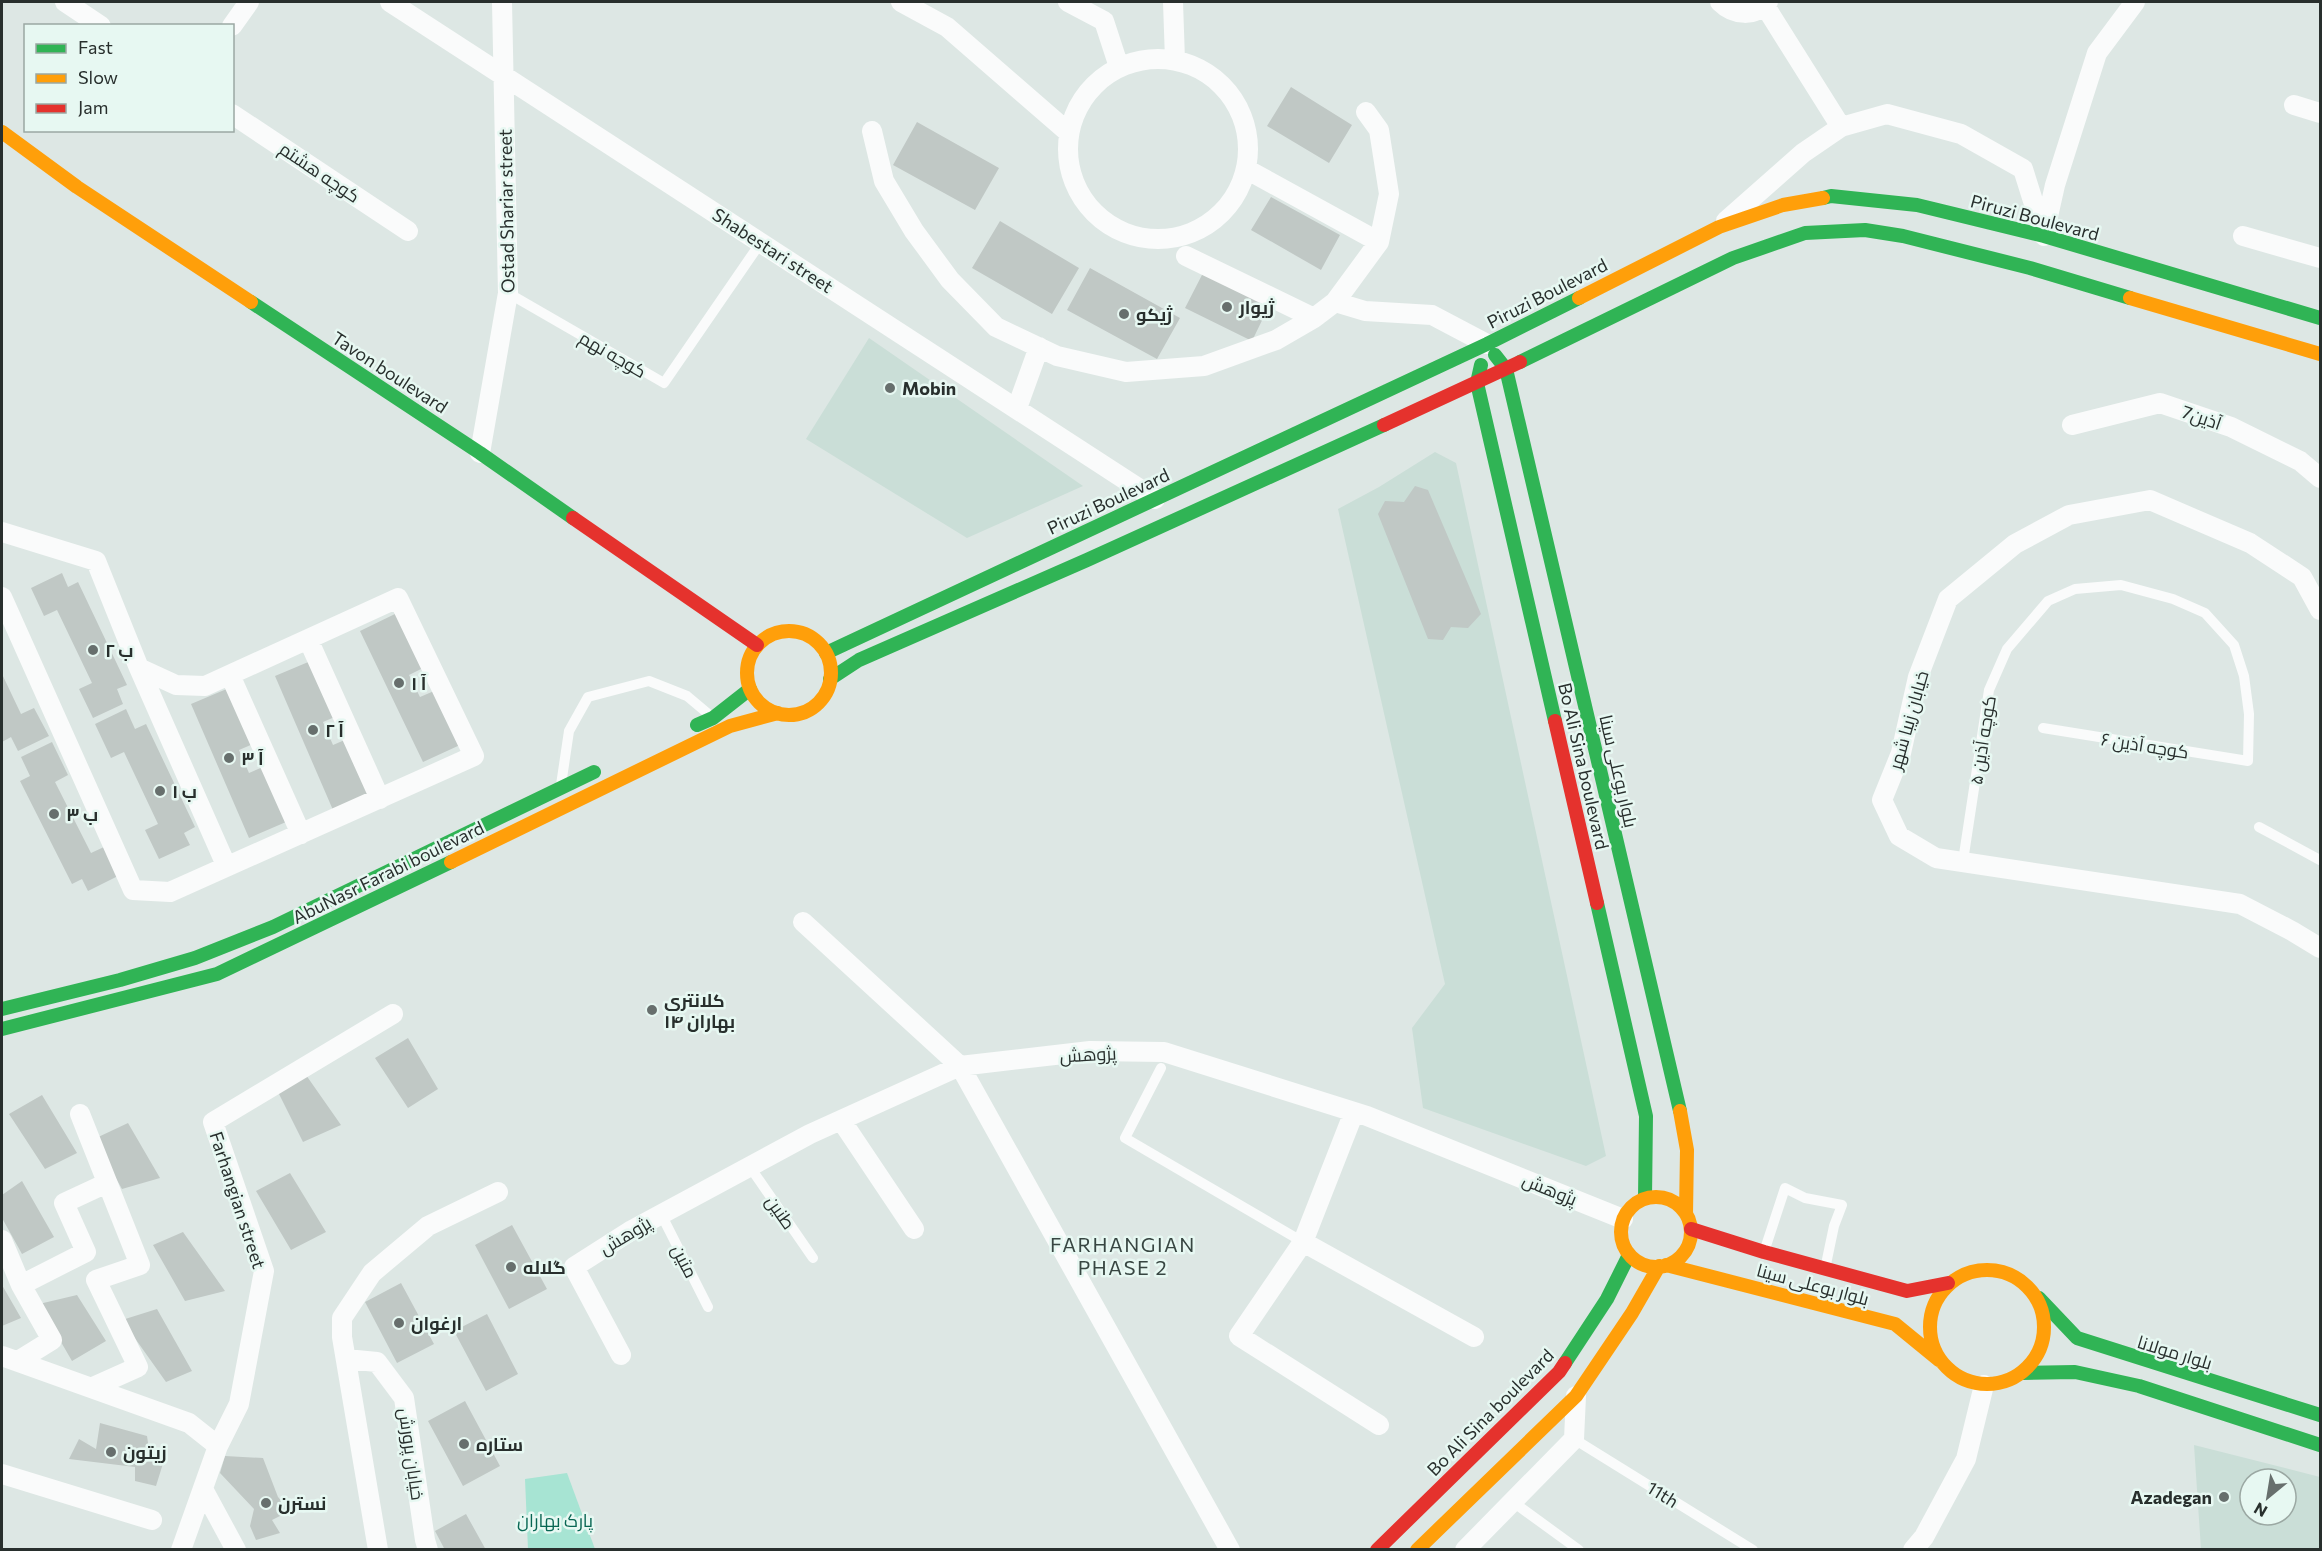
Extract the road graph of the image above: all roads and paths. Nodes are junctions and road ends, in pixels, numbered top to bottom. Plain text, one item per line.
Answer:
1 (65, 2) edge
2 (249, 2) edge
3 (390, 2) edge
4 (502, 2) edge
5 (901, 2) edge
6 (1068, 2) edge
7 (1173, 2) edge
8 (1720, 2) edge
9 (2135, 2) edge
10 (1767, 4) edge
11 (98, 24) edge
12 (233, 24) edge
13 (1175, 60) junction
14 (1119, 67) junction
15 (504, 77) junction
16 (2294, 105) dead end
17 (1366, 112) dead end
18 (2320, 113) edge
19 (234, 115) edge
20 (1840, 127) junction
21 (2, 132) edge
22 (872, 132) dead end
23 (1069, 133) junction
24 (1246, 169) junction
25 (1719, 227) junction
26 (408, 231) dead end
27 (2044, 236) junction
28 (2243, 236) dead end
29 (761, 242) junction
30 (1379, 242) junction
31 (1186, 256) dead end
32 (2320, 258) edge
33 (508, 293) junction
34 (1335, 302) junction
35 (1314, 318) junction
36 (2320, 318) edge
37 (1487, 344) junction
38 (1039, 347) junction
39 (2320, 354) edge
40 (1506, 369) junction
41 (1477, 383) junction
42 (1017, 408) junction
43 (2072, 425) dead end
44 (480, 453) junction
45 (2320, 478) edge
46 (1155, 499) junction
47 (2, 532) edge
48 (2, 597) edge
49 (2320, 610) edge
50 (308, 639) junction
51 (757, 645) junction
52 (826, 653) junction
53 (139, 668) junction
54 (230, 675) junction
55 (830, 680) junction
56 (750, 689) junction
57 (778, 713) junction
58 (713, 718) junction
59 (2043, 728) dead end
60 (680, 733) dead end
61 (2248, 760) joint
62 (604, 768) dead end
63 (560, 788) junction
64 (380, 799) junction
65 (569, 805) junction
66 (2259, 827) dead end
67 (301, 834) junction
68 (2320, 860) edge
69 (1963, 861) junction
70 (226, 865) junction
71 (803, 922) dead end
72 (2320, 948) edge
73 (2, 1009) edge
74 (393, 1014) dead end
75 (2, 1029) edge
76 (960, 1066) junction
77 (1161, 1068) dead end
78 (1354, 1112) junction
79 (80, 1114) dead end
80 (841, 1120) junction
81 (750, 1167) junction
82 (107, 1183) junction
83 (498, 1192) dead end
84 (1645, 1198) junction
85 (661, 1214) junction
86 (1686, 1214) junction
87 (1623, 1219) junction
88 (915, 1229) dead end
89 (1691, 1229) junction
90 (2, 1240) edge
91 (1303, 1242) junction
92 (1764, 1252) junction
93 (1629, 1255) junction
94 (813, 1258) dead end
95 (1663, 1266) junction
96 (1825, 1269) junction
97 (1948, 1283) junction
98 (21, 1285) junction
99 (2036, 1295) junction
100 (708, 1307) dead end
101 (1474, 1337) dead end
102 (621, 1355) dead end
103 (10, 1358) edge
104 (346, 1359) junction
105 (1940, 1360) junction
106 (2023, 1373) junction
107 (1984, 1385) junction
108 (92, 1388) junction
109 (1576, 1396) junction
110 (2320, 1415) edge
111 (1379, 1425) dead end
112 (1574, 1439) junction
113 (2320, 1445) edge
114 (218, 1446) junction
115 (2, 1474) edge
116 (203, 1489) junction
117 (1513, 1502) junction
118 (152, 1520) dead end
119 (181, 1550) edge
120 (236, 1550) edge
121 (378, 1550) edge
122 (428, 1550) edge
123 (1230, 1550) edge
124 (1377, 1550) edge
125 (1417, 1550) edge
126 (1465, 1550) edge
127 (1579, 1550) edge
128 (1753, 1550) edge
129 (1913, 1550) edge

1 - 11 street
2 - 12 street
3 - 15 street, Shabestari street
4 - 15 street, Ostad Shariar street
5 - 23 street
6 - 14 street
7 - 13 street
8 - 10 street
9 - 27 street
10 - 20 street
13 - 14 street
13 - 24 street
14 - 23 street
15 - 29 street, Shabestari street
15 - 33 street, Ostad Shariar street
16 - 18 street
17 - 30 street
19 - 26 street, کوچه هشتم
20 - 25 street
20 - 27 street
21 - 44 street, Tavon boulevard
22 - 38 street
23 - 24 street
24 - 30 street
25 - 27 street, Piruzi Boulevard
25 - 37 street, Piruzi Boulevard
27 - 36 street, Piruzi Boulevard
28 - 32 street
29 - 33 lane, کوچه نهم
29 - 42 street, Shabestari street
30 - 34 street
31 - 35 street
33 - 44 street, Ostad Shariar street
34 - 35 street
34 - 37 street
35 - 38 street
37 - 40 street, بلوار بوعلی سینا
37 - 41 street, Bo Ali Sina boulevard
37 - 46 street, Piruzi Boulevard
38 - 42 street
39 - 40 street
40 - 41 street
40 - 86 street, بلوار بوعلی سینا
41 - 55 street
41 - 84 street, Bo Ali Sina boulevard
42 - 46 street, Shabestari street
43 - 45 street, آذین7
44 - 51 street, Tavon boulevard
46 - 52 street, Piruzi Boulevard
47 - 53 street
48 - 70 street
49 - 69 street, خیابان زیبا شهر
50 - 54 street
50 - 64 street
50 - 64 street
51 - 52 street
51 - 56 street
52 - 55 street
53 - 54 street
53 - 70 street
54 - 67 street
55 - 57 street
56 - 57 street
56 - 58 street
57 - 65 street, AbuNasr Farabi boulevard
58 - 60 street
58 - 63 lane
59 - 61 lane, کوچه آذین ۶
61 - 69 lane, کوچه آذین ۵
62 - 63 street, AbuNasr Farabi boulevard
63 - 65 street
63 - 73 street, AbuNasr Farabi boulevard
64 - 67 street
65 - 75 street, AbuNasr Farabi boulevard
66 - 68 lane
67 - 70 street
69 - 72 street, خیابان زیبا شهر
71 - 76 street
74 - 114 street, Farhangian street
76 - 78 street, پژوهش
76 - 80 street, پژوهش
76 - 123 street
77 - 91 lane
78 - 87 street, پژوهش
78 - 91 street
79 - 82 street
80 - 81 street, پژوهش
80 - 88 street
81 - 85 street, پژوهش
81 - 94 lane, طنین
82 - 98 street
82 - 108 street
83 - 104 street
84 - 86 street
84 - 87 street
85 - 100 lane, متین
85 - 102 street, پژوهش
86 - 89 street
87 - 93 street
89 - 92 street, بلوار بوعلی سینا
89 - 95 street
90 - 98 street
91 - 101 street
91 - 111 street
92 - 96 street, بلوار بوعلی سینا
92 - 96 lane
93 - 95 street
93 - 124 street, Bo Ali Sina boulevard
95 - 105 street, بلوار بوعلی سینا
95 - 109 street
96 - 97 street, بلوار بوعلی سینا
97 - 99 street
97 - 105 street
98 - 103 street
99 - 106 street
99 - 110 street, بلوار مولانا
103 - 108 street
104 - 121 street
104 - 122 street, خیابان پرورش
105 - 107 street
106 - 107 street
106 - 113 street
107 - 129 street
108 - 114 street
109 - 112 street
109 - 125 street
112 - 117 street
112 - 128 lane, 11th
114 - 116 street, Farhangian street
115 - 118 street
116 - 119 street, Farhangian street
116 - 120 street
117 - 126 street
117 - 127 lane

